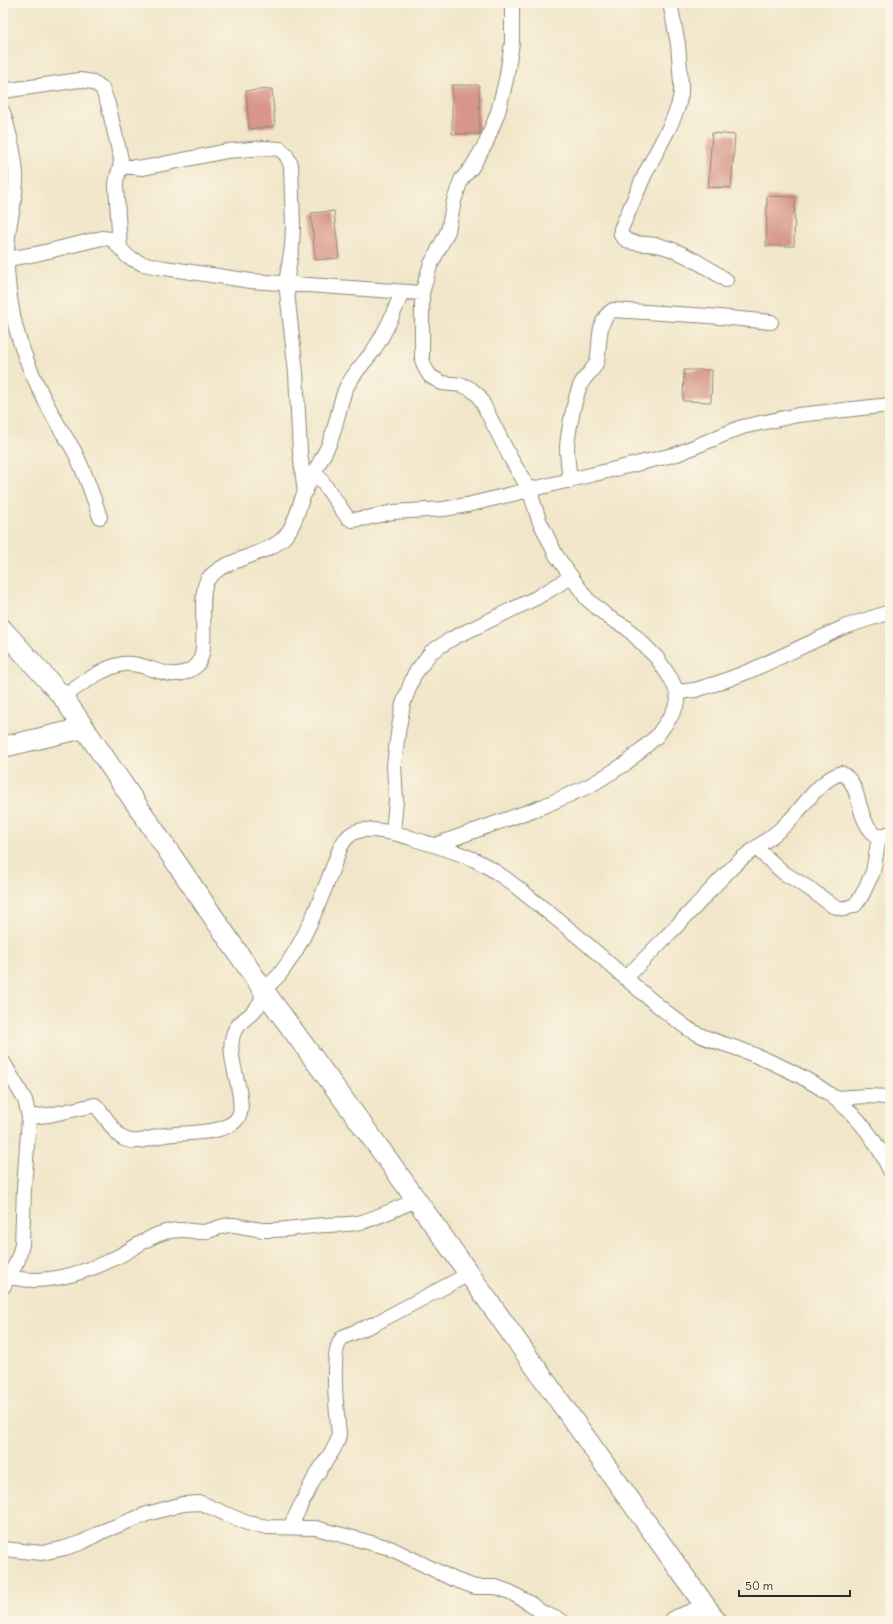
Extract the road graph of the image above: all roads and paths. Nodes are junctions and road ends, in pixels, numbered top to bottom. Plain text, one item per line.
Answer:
1 (512, 3) edge
2 (670, 3) edge
3 (3, 92) edge
4 (3, 112) edge
5 (121, 166) junction
6 (120, 247) junction
7 (8, 259) junction
8 (726, 280) dead end
9 (286, 283) junction
10 (402, 292) junction
11 (422, 293) junction
12 (771, 322) dead end
13 (890, 405) edge
14 (315, 471) junction
15 (570, 481) junction
16 (529, 489) junction
17 (304, 493) junction
18 (100, 517) dead end
19 (571, 577) junction
20 (890, 612) edge
21 (3, 630) edge
22 (677, 692) junction
23 (63, 697) junction
24 (84, 728) junction
25 (3, 747) edge
26 (393, 832) junction
27 (885, 835) edge
28 (435, 844) junction
29 (756, 848) junction
30 (626, 978) junction
31 (264, 991) junction
32 (3, 1062) edge
33 (890, 1097) edge
34 (836, 1098) junction
35 (29, 1117) junction
36 (890, 1171) edge
37 (416, 1200) junction
38 (469, 1274) junction
39 (5, 1279) edge
40 (290, 1527) junction
41 (3, 1549) edge
42 (711, 1615) edge
43 (562, 1621) edge
44 (674, 1621) edge

1 - 11 street
2 - 8 street
3 - 5 street
4 - 7 street
5 - 6 street
5 - 9 street
6 - 7 street
6 - 9 street
7 - 18 street
9 - 10 street
9 - 17 street
10 - 11 street
10 - 14 street
11 - 16 street
12 - 15 street
13 - 15 street
14 - 16 street
14 - 17 street
15 - 16 street
16 - 19 street
17 - 23 street
19 - 22 street
19 - 26 street
20 - 22 street
21 - 23 street
22 - 28 street
23 - 24 street
24 - 25 street
24 - 31 street
26 - 28 street
26 - 31 street
27 - 29 street
27 - 29 street
28 - 30 street
29 - 30 street
30 - 34 street
31 - 35 street
31 - 37 street
32 - 35 street
33 - 34 street
34 - 36 street
35 - 39 street
37 - 38 street
37 - 39 street
38 - 40 street
38 - 42 street
40 - 41 street
40 - 43 street
42 - 44 street

